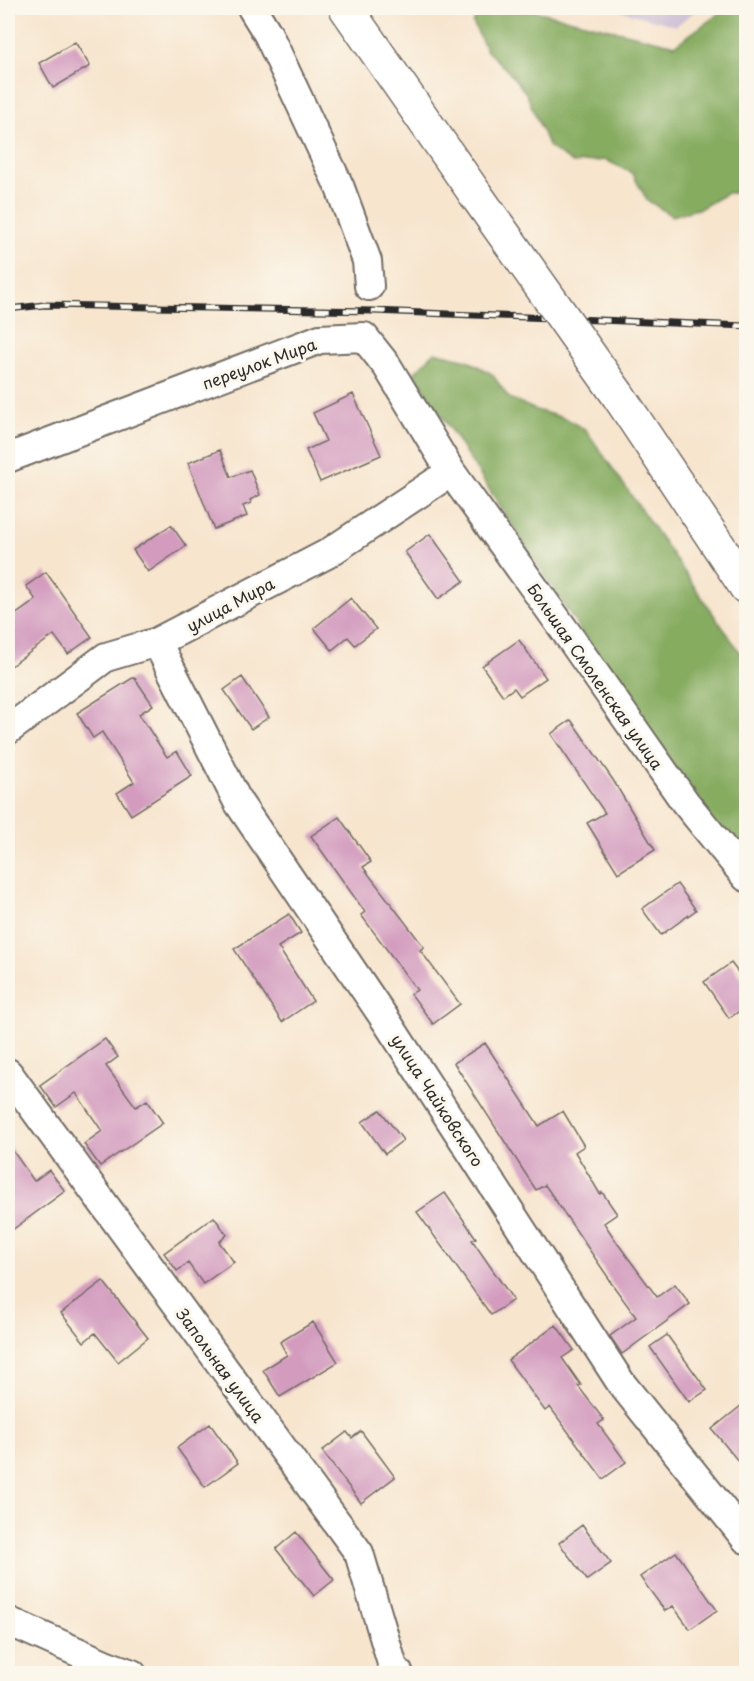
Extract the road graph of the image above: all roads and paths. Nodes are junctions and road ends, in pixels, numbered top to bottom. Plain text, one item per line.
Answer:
1 (252, 8) edge
2 (346, 8) edge
3 (369, 286) dead end
4 (8, 458) edge
5 (451, 472) junction
6 (747, 587) edge
7 (157, 642) junction
8 (8, 730) edge
9 (747, 878) edge
10 (8, 1073) edge
11 (747, 1539) edge
12 (8, 1622) edge
13 (132, 1674) edge
14 (399, 1674) edge

1 - 3 street
2 - 6 main road, bridge
4 - 5 street, переулок Мира
5 - 7 street, улица Мира
5 - 9 street, Большая Смоленская улица
7 - 8 street, улица Мира
7 - 11 street, улица Чайковского
10 - 14 street, Запольная улица
12 - 13 street

